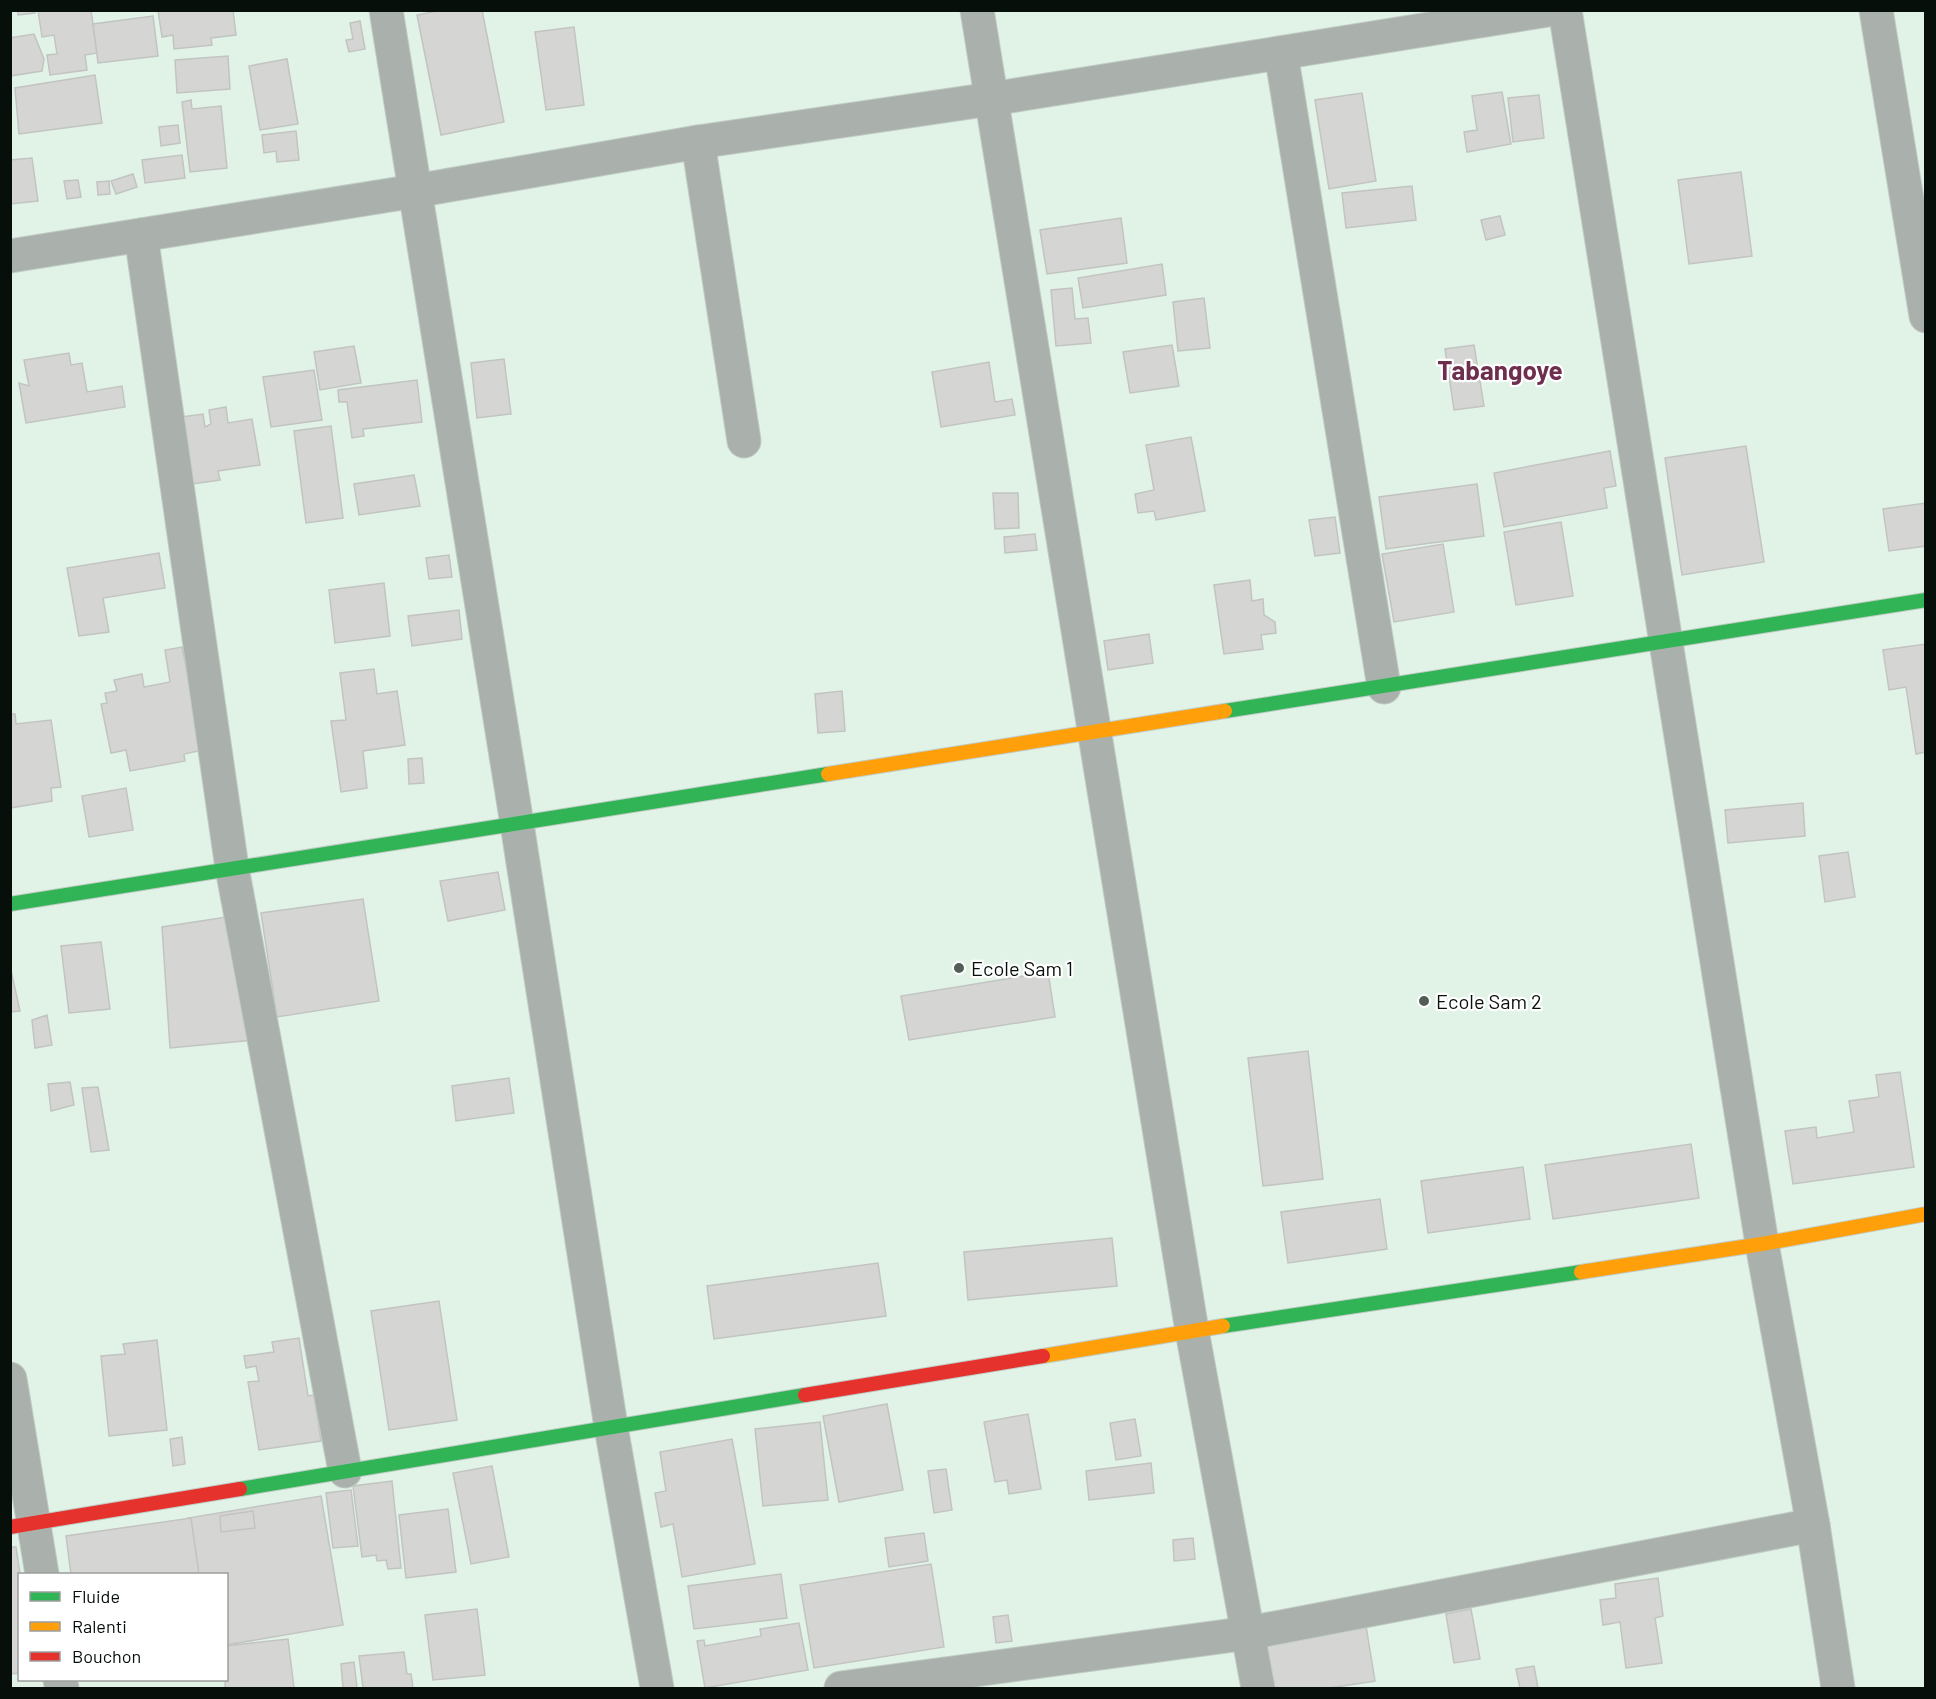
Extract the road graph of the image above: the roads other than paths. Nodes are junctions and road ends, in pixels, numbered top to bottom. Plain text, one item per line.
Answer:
1 (386, 10) edge
2 (977, 10) edge
3 (1548, 10) edge
4 (1565, 10) edge
5 (1876, 10) edge
6 (1281, 53) junction
7 (991, 99) junction
8 (698, 142) junction
9 (415, 191) junction
10 (141, 236) junction
11 (10, 256) edge
12 (1926, 316) edge
13 (744, 441) dead end
14 (1926, 600) edge
15 (1667, 642) junction
16 (1384, 687) junction
17 (1094, 733) junction
18 (518, 824) junction
19 (232, 868) junction
20 (10, 904) edge
21 (1926, 1214) edge
22 (1762, 1244) junction
23 (1192, 1331) junction
24 (10, 1378) edge
25 (611, 1427) junction
26 (345, 1471) junction
27 (22, 1525) edge
28 (1813, 1526) junction
29 (41, 1573) edge
30 (1249, 1634) junction
31 (657, 1689) edge
32 (841, 1689) edge
33 (1258, 1689) edge
34 (1838, 1689) edge

1 - 9 street
2 - 7 street
3 - 6 street
4 - 15 street
5 - 12 street
6 - 7 street
6 - 16 street
7 - 8 street
7 - 17 street
8 - 9 street
8 - 13 street
9 - 10 street
9 - 18 street
10 - 11 street
10 - 19 street
14 - 15 street
15 - 16 street
15 - 22 street
16 - 17 street
17 - 18 street
17 - 23 street
18 - 19 street
18 - 25 street
19 - 20 street
19 - 26 street
21 - 22 street
22 - 23 street
22 - 28 street
23 - 25 street
23 - 30 street
24 - 27 street
25 - 26 street
25 - 31 street
26 - 27 street
27 - 29 street
28 - 30 street
28 - 34 street
30 - 32 street
30 - 33 street

